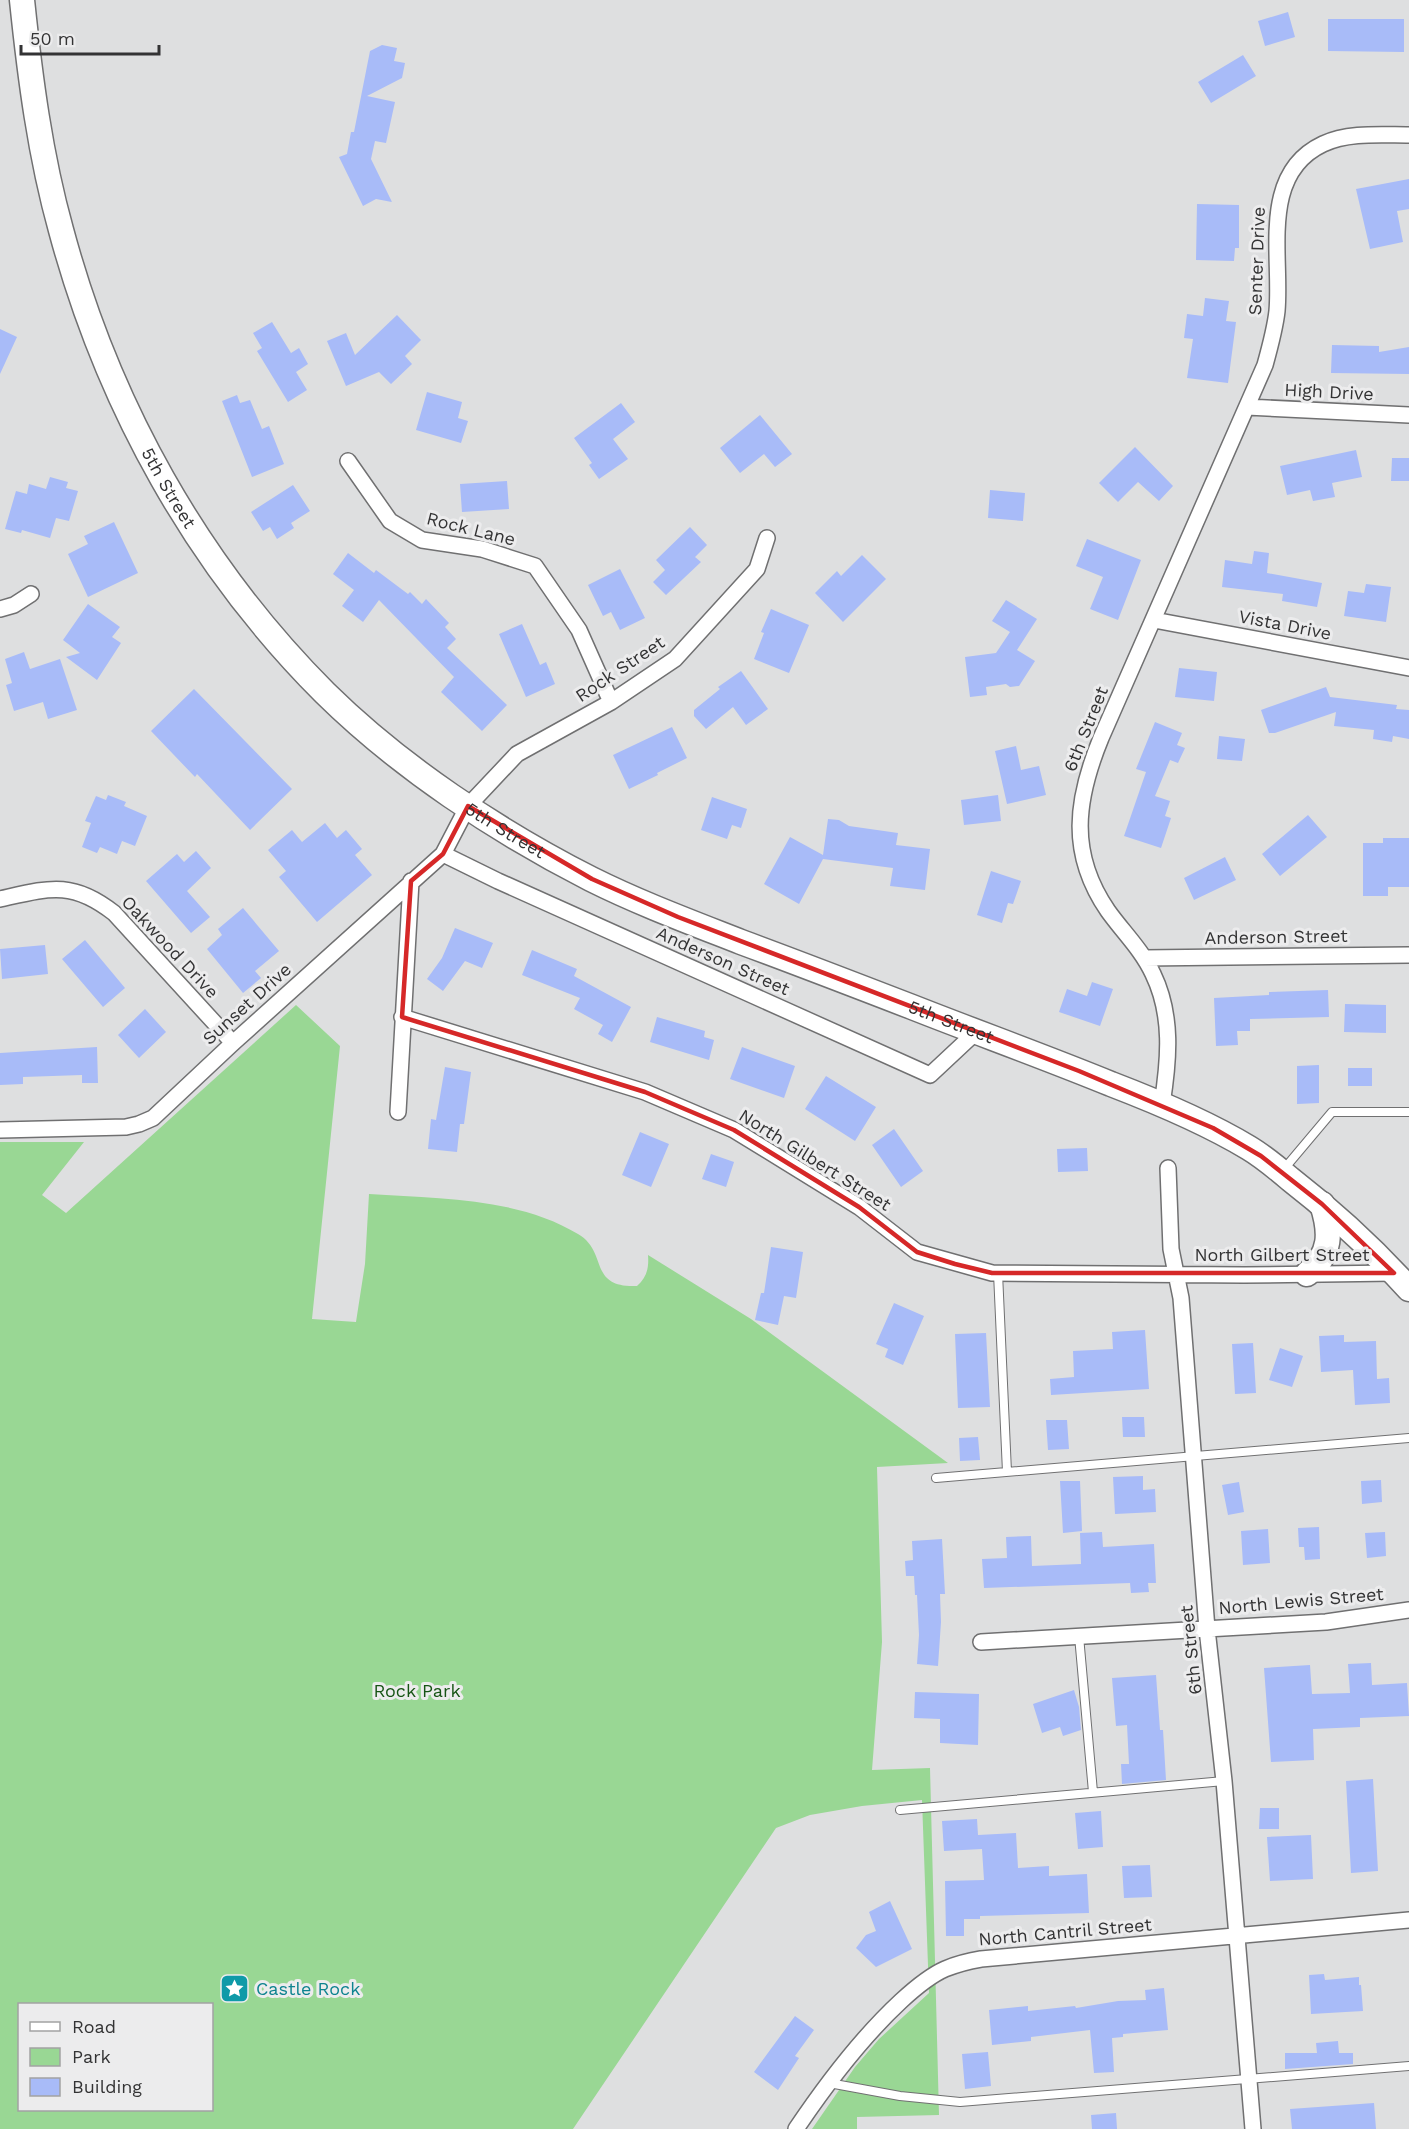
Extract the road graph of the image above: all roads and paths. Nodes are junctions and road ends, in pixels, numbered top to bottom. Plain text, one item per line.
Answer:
1 (22, 0) edge
2 (1409, 135) edge
3 (1247, 407) junction
4 (1409, 415) edge
5 (348, 460) dead end
6 (767, 538) dead end
7 (32, 594) dead end
8 (0, 609) edge
9 (1154, 620) junction
10 (1409, 668) edge
11 (611, 702) junction
12 (468, 806) junction
13 (443, 854) junction
14 (411, 881) junction
15 (0, 900) edge
16 (1409, 955) edge
17 (1144, 958) junction
18 (402, 1017) junction
19 (976, 1032) junction
20 (233, 1042) junction
21 (1162, 1104) junction
22 (398, 1112) dead end
23 (1409, 1112) edge
24 (0, 1130) edge
25 (1168, 1168) dead end
26 (1282, 1172) junction
27 (1322, 1204) junction
28 (998, 1273) junction
29 (1307, 1274) junction
30 (1176, 1275) junction
31 (1402, 1281) edge
32 (1409, 1306) edge
33 (1409, 1438) edge
34 (1194, 1457) junction
35 (1007, 1472) junction
36 (936, 1478) dead end
37 (1409, 1610) edge
38 (1207, 1629) junction
39 (1079, 1636) junction
40 (981, 1642) dead end
41 (1224, 1781) junction
42 (1093, 1792) junction
43 (900, 1810) dead end
44 (1409, 1920) edge
45 (1237, 1936) junction
46 (1409, 2066) edge
47 (1250, 2080) junction
48 (827, 2083) junction
49 (796, 2129) edge
50 (1253, 2129) edge

1 - 12 main road, 5th Street
2 - 3 street, Senter Drive
3 - 4 street, High Drive
3 - 9 street, 6th Street
5 - 11 street, Rock Lane
6 - 11 street, Rock Street
7 - 8 street
9 - 10 street, Vista Drive
9 - 17 street, 6th Street
11 - 12 street, Rock Street
12 - 13 street, Sunset Drive
12 - 19 main road, 5th Street
13 - 14 street, Sunset Drive
13 - 19 street, Anderson Street
14 - 18 street
14 - 20 street, Sunset Drive
15 - 20 street, Oakwood Drive
16 - 17 street, Anderson Street
17 - 21 street, 6th Street
18 - 22 street
18 - 28 street, North Gilbert Street
19 - 21 main road, 5th Street
20 - 24 street, Sunset Drive
21 - 26 main road, 5th Street
23 - 26 lane
25 - 30 street, 6th Street
26 - 27 main road, 5th Street
27 - 29 main road
27 - 31 main road, 5th Street
28 - 30 street, North Gilbert Street
28 - 35 lane
29 - 30 street, North Gilbert Street
29 - 31 street, North Gilbert Street
30 - 34 street, 6th Street
31 - 32 main road, 5th Street
33 - 34 lane
34 - 35 lane
34 - 38 street, 6th Street
35 - 36 lane
37 - 38 street, North Lewis Street
38 - 39 street, North Lewis Street
38 - 41 street, 6th Street
39 - 40 street, North Lewis Street
39 - 42 lane
41 - 42 lane
41 - 45 street, 6th Street
42 - 43 lane
44 - 45 street, North Cantril Street
45 - 47 street, 6th Street
45 - 48 street, North Cantril Street
46 - 47 lane
47 - 48 lane
47 - 50 street, 6th Street
48 - 49 street, North Cantril Street

